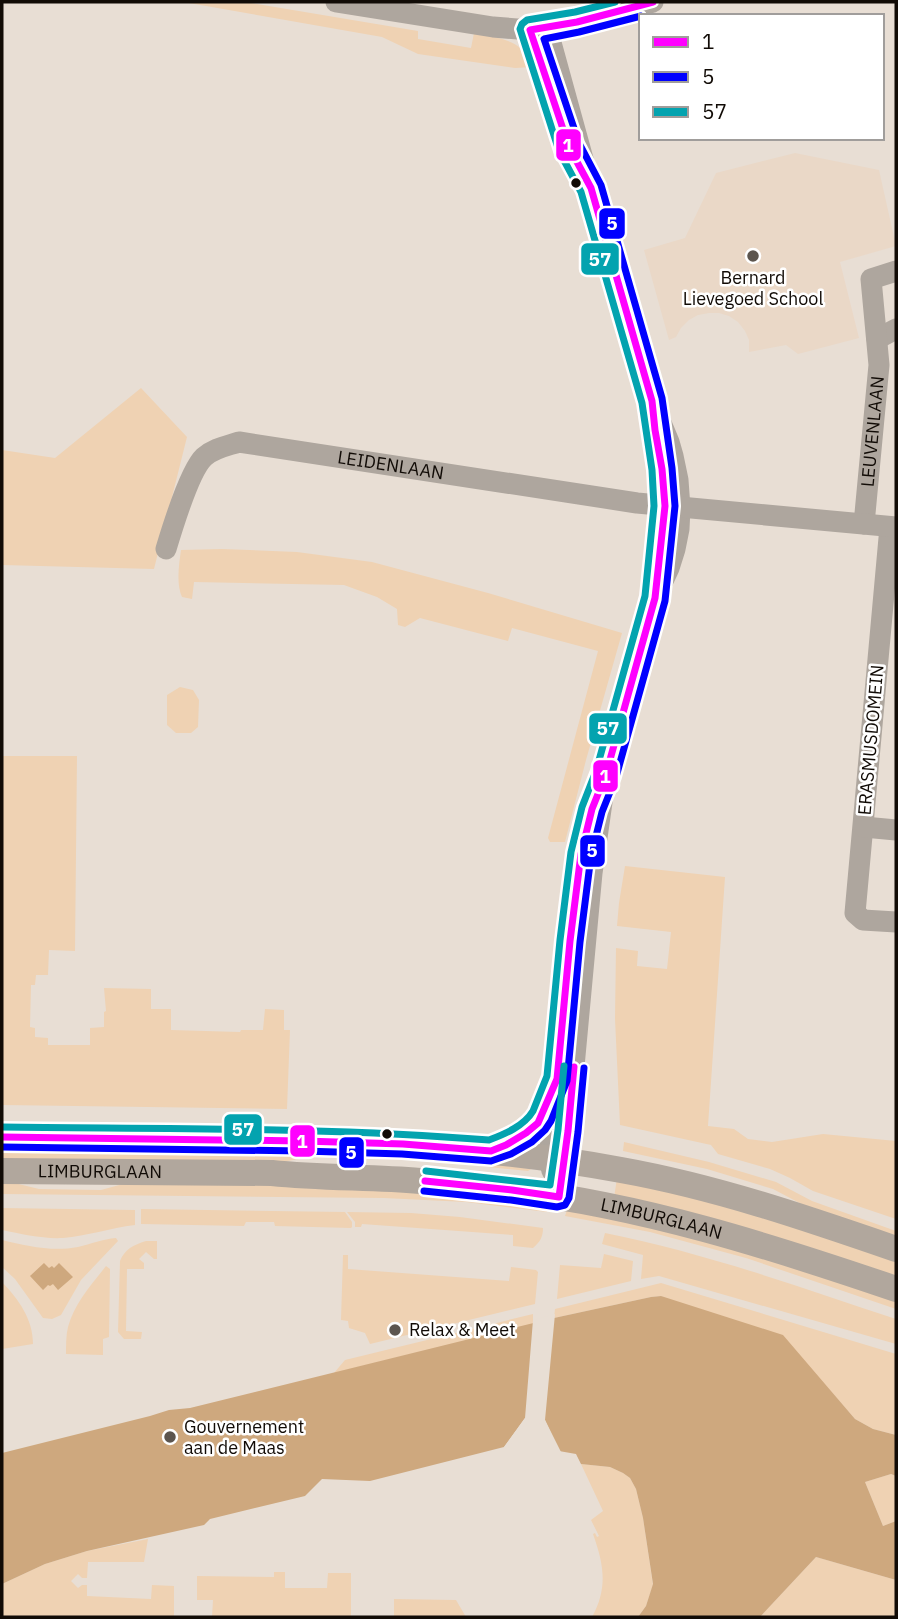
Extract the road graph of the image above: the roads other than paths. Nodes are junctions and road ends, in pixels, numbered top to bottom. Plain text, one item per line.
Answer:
1 (336, 2) edge
2 (653, 2) edge
3 (538, 29) junction
4 (896, 271) edge
5 (887, 334) edge
6 (673, 507) junction
7 (864, 524) junction
8 (893, 527) edge
9 (166, 549) dead end
10 (606, 774) junction
11 (863, 827) junction
12 (896, 830) edge
13 (896, 922) edge
14 (557, 1079) junction
15 (2, 1138) edge
16 (491, 1151) junction
17 (556, 1160) junction
18 (2, 1171) edge
19 (559, 1197) junction
20 (896, 1249) edge
21 (896, 1290) edge

1 - 3 street
2 - 3 street
3 - 6 street
4 - 5 street, LEUVENLAAN
5 - 7 street, LEUVENLAAN
6 - 7 street
6 - 9 street, LEIDENLAAN
6 - 10 street
7 - 8 street
8 - 11 street, ERASMUSDOMEIN
10 - 14 street
10 - 17 street
11 - 12 street, ERASMUSDOMEIN
11 - 13 street, ERASMUSDOMEIN
14 - 16 main road
14 - 17 street
15 - 16 main road, LIMBURGLAAN
16 - 17 main road, LIMBURGLAAN
17 - 19 street
17 - 20 main road, LIMBURGLAAN
18 - 19 main road, LIMBURGLAAN
19 - 21 main road, LIMBURGLAAN

